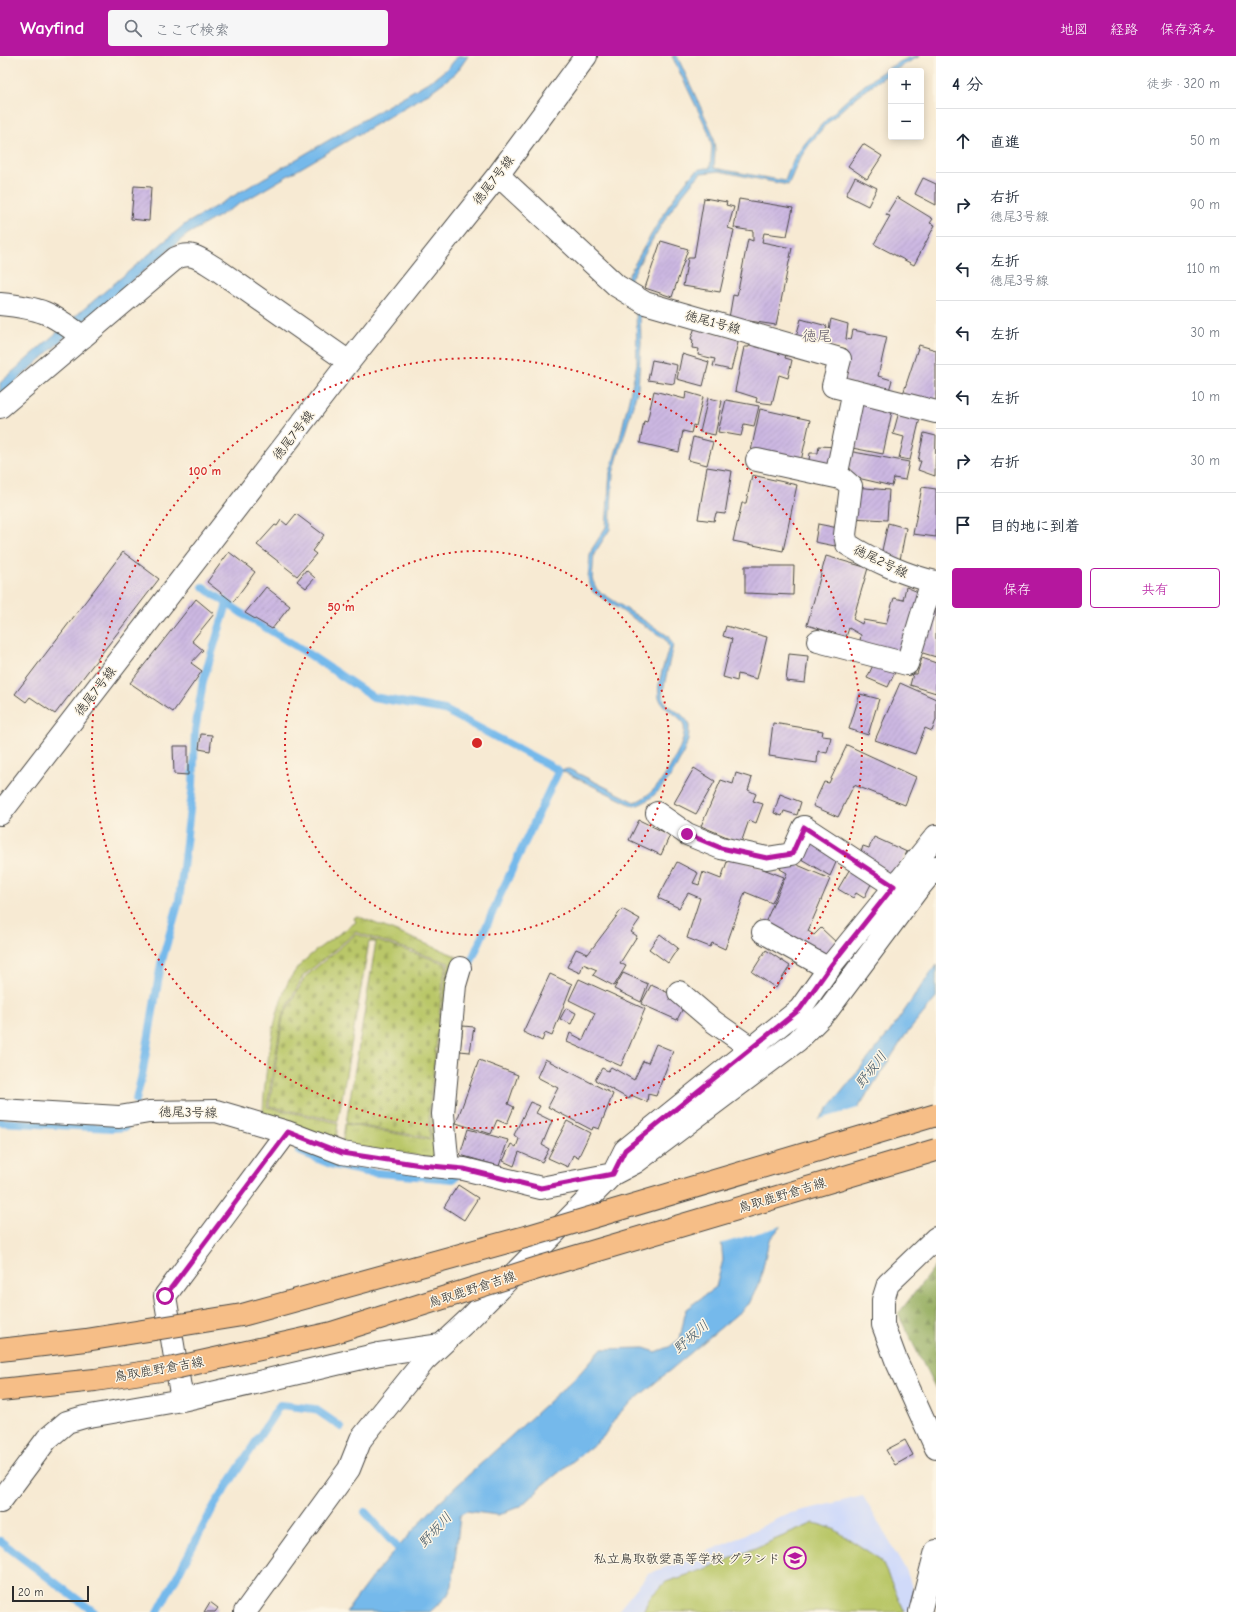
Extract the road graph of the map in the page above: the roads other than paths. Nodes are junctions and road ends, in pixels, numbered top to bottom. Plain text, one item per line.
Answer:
1 (586, 56) edge
2 (498, 175) junction
3 (0, 304) edge
4 (82, 337) junction
5 (349, 362) junction
6 (854, 391) junction
7 (0, 408) edge
8 (936, 412) edge
9 (757, 460) dead end
10 (836, 477) junction
11 (934, 581) edge
12 (818, 641) dead end
13 (657, 813) dead end
14 (0, 814) edge
15 (936, 836) edge
16 (936, 867) edge
17 (894, 886) junction
18 (763, 932) dead end
19 (460, 968) dead end
20 (828, 969) junction
21 (679, 992) dead end
22 (751, 1048) junction
23 (0, 1110) edge
24 (936, 1115) edge
25 (288, 1132) junction
26 (936, 1150) edge
27 (448, 1168) junction
28 (613, 1174) junction
29 (936, 1238) edge
30 (441, 1345) junction
31 (0, 1350) edge
32 (0, 1390) edge
33 (182, 1400) junction
34 (936, 1448) edge
35 (0, 1502) edge
36 (936, 1551) edge
37 (245, 1612) edge
38 (920, 1612) edge

1 - 2 street, 徳尾7号線
2 - 5 street, 徳尾7号線
2 - 6 street, 徳尾1号線
3 - 4 street
4 - 5 street
4 - 7 street
5 - 14 street, 徳尾7号線
6 - 8 street, 徳尾1号線
6 - 10 street
9 - 10 street
10 - 11 street, 徳尾2号線
11 - 12 street
13 - 17 street
15 - 17 street
16 - 28 street
17 - 20 street
18 - 20 street
19 - 27 street
20 - 22 street
21 - 22 street
22 - 28 street
23 - 25 street, 徳尾3号線
24 - 31 main road, bridge
25 - 27 street, 徳尾3号線
25 - 33 street
26 - 32 main road, 鳥取鹿野倉吉線, bridge
27 - 28 street, 徳尾3号線
28 - 30 street
29 - 34 street
30 - 33 street
30 - 37 street
33 - 35 street
36 - 38 street

